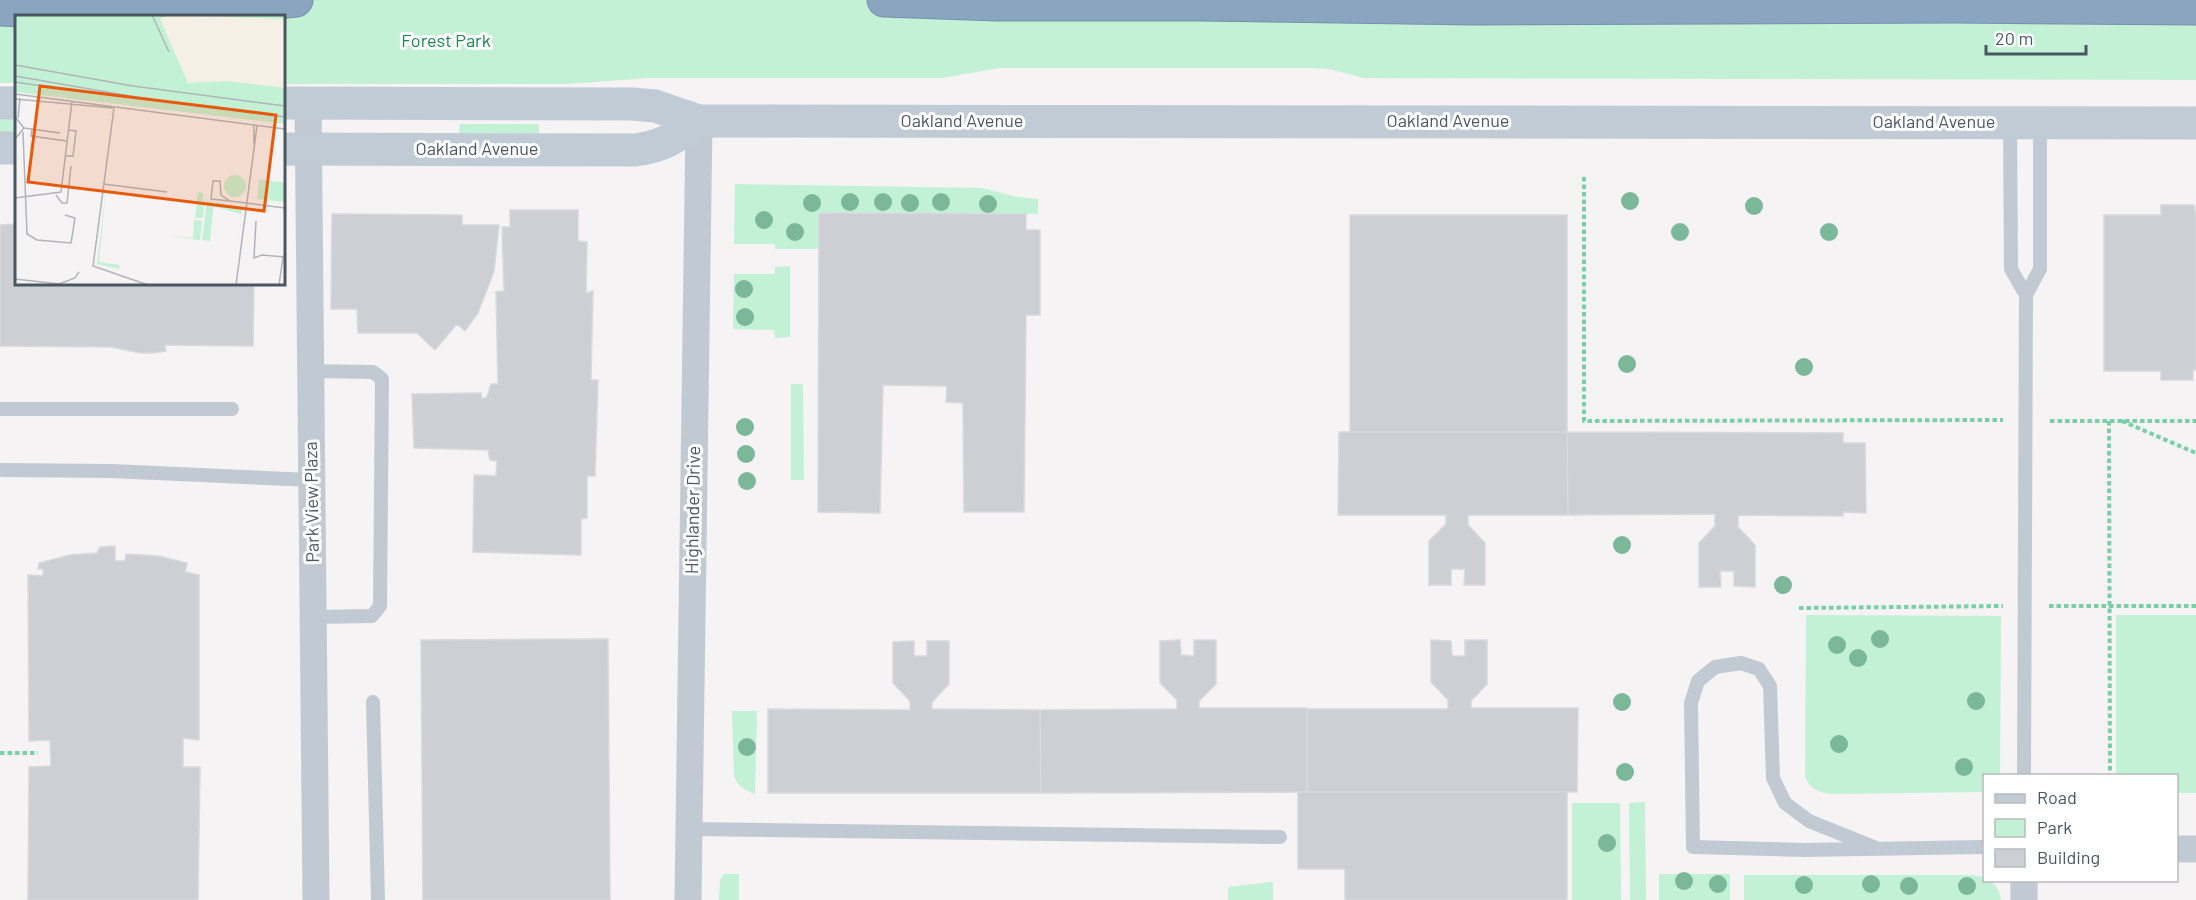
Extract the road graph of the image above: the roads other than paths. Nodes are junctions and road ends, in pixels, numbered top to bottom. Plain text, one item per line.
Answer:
1 (296, 0) edge
2 (884, 0) edge
3 (2196, 8) edge
4 (0, 9) edge
5 (296, 103) edge
6 (699, 121) junction
7 (2025, 123) junction
8 (2196, 123) edge
9 (296, 149) edge
10 (2026, 295) junction
11 (310, 371) junction
12 (232, 409) dead end
13 (0, 410) edge
14 (0, 470) edge
15 (311, 480) junction
16 (313, 617) junction
17 (373, 702) dead end
18 (2024, 774) edge
19 (687, 830) junction
20 (1280, 837) dead end
21 (1983, 847) edge
22 (1876, 848) junction
23 (2178, 849) edge
24 (2196, 849) edge
25 (2024, 882) edge
26 (316, 900) edge
27 (378, 900) edge
28 (687, 900) edge
29 (2024, 900) edge

1 - 4 highway
2 - 3 highway
5 - 6 street, Oakland Avenue
5 - 9 street, Park View Plaza
6 - 7 street, Oakland Avenue
6 - 9 street, Oakland Avenue
6 - 19 street, Highlander Drive
7 - 8 street, Oakland Avenue
7 - 10 lane
7 - 10 lane
9 - 11 street, Park View Plaza
10 - 18 lane
11 - 15 street, Park View Plaza
11 - 16 lane
12 - 13 lane
14 - 15 lane
15 - 16 street, Park View Plaza
16 - 26 street, Park View Plaza
17 - 27 lane
19 - 20 lane
19 - 28 street, Highlander Drive
21 - 22 lane
22 - 22 lane
23 - 24 street
25 - 29 street

